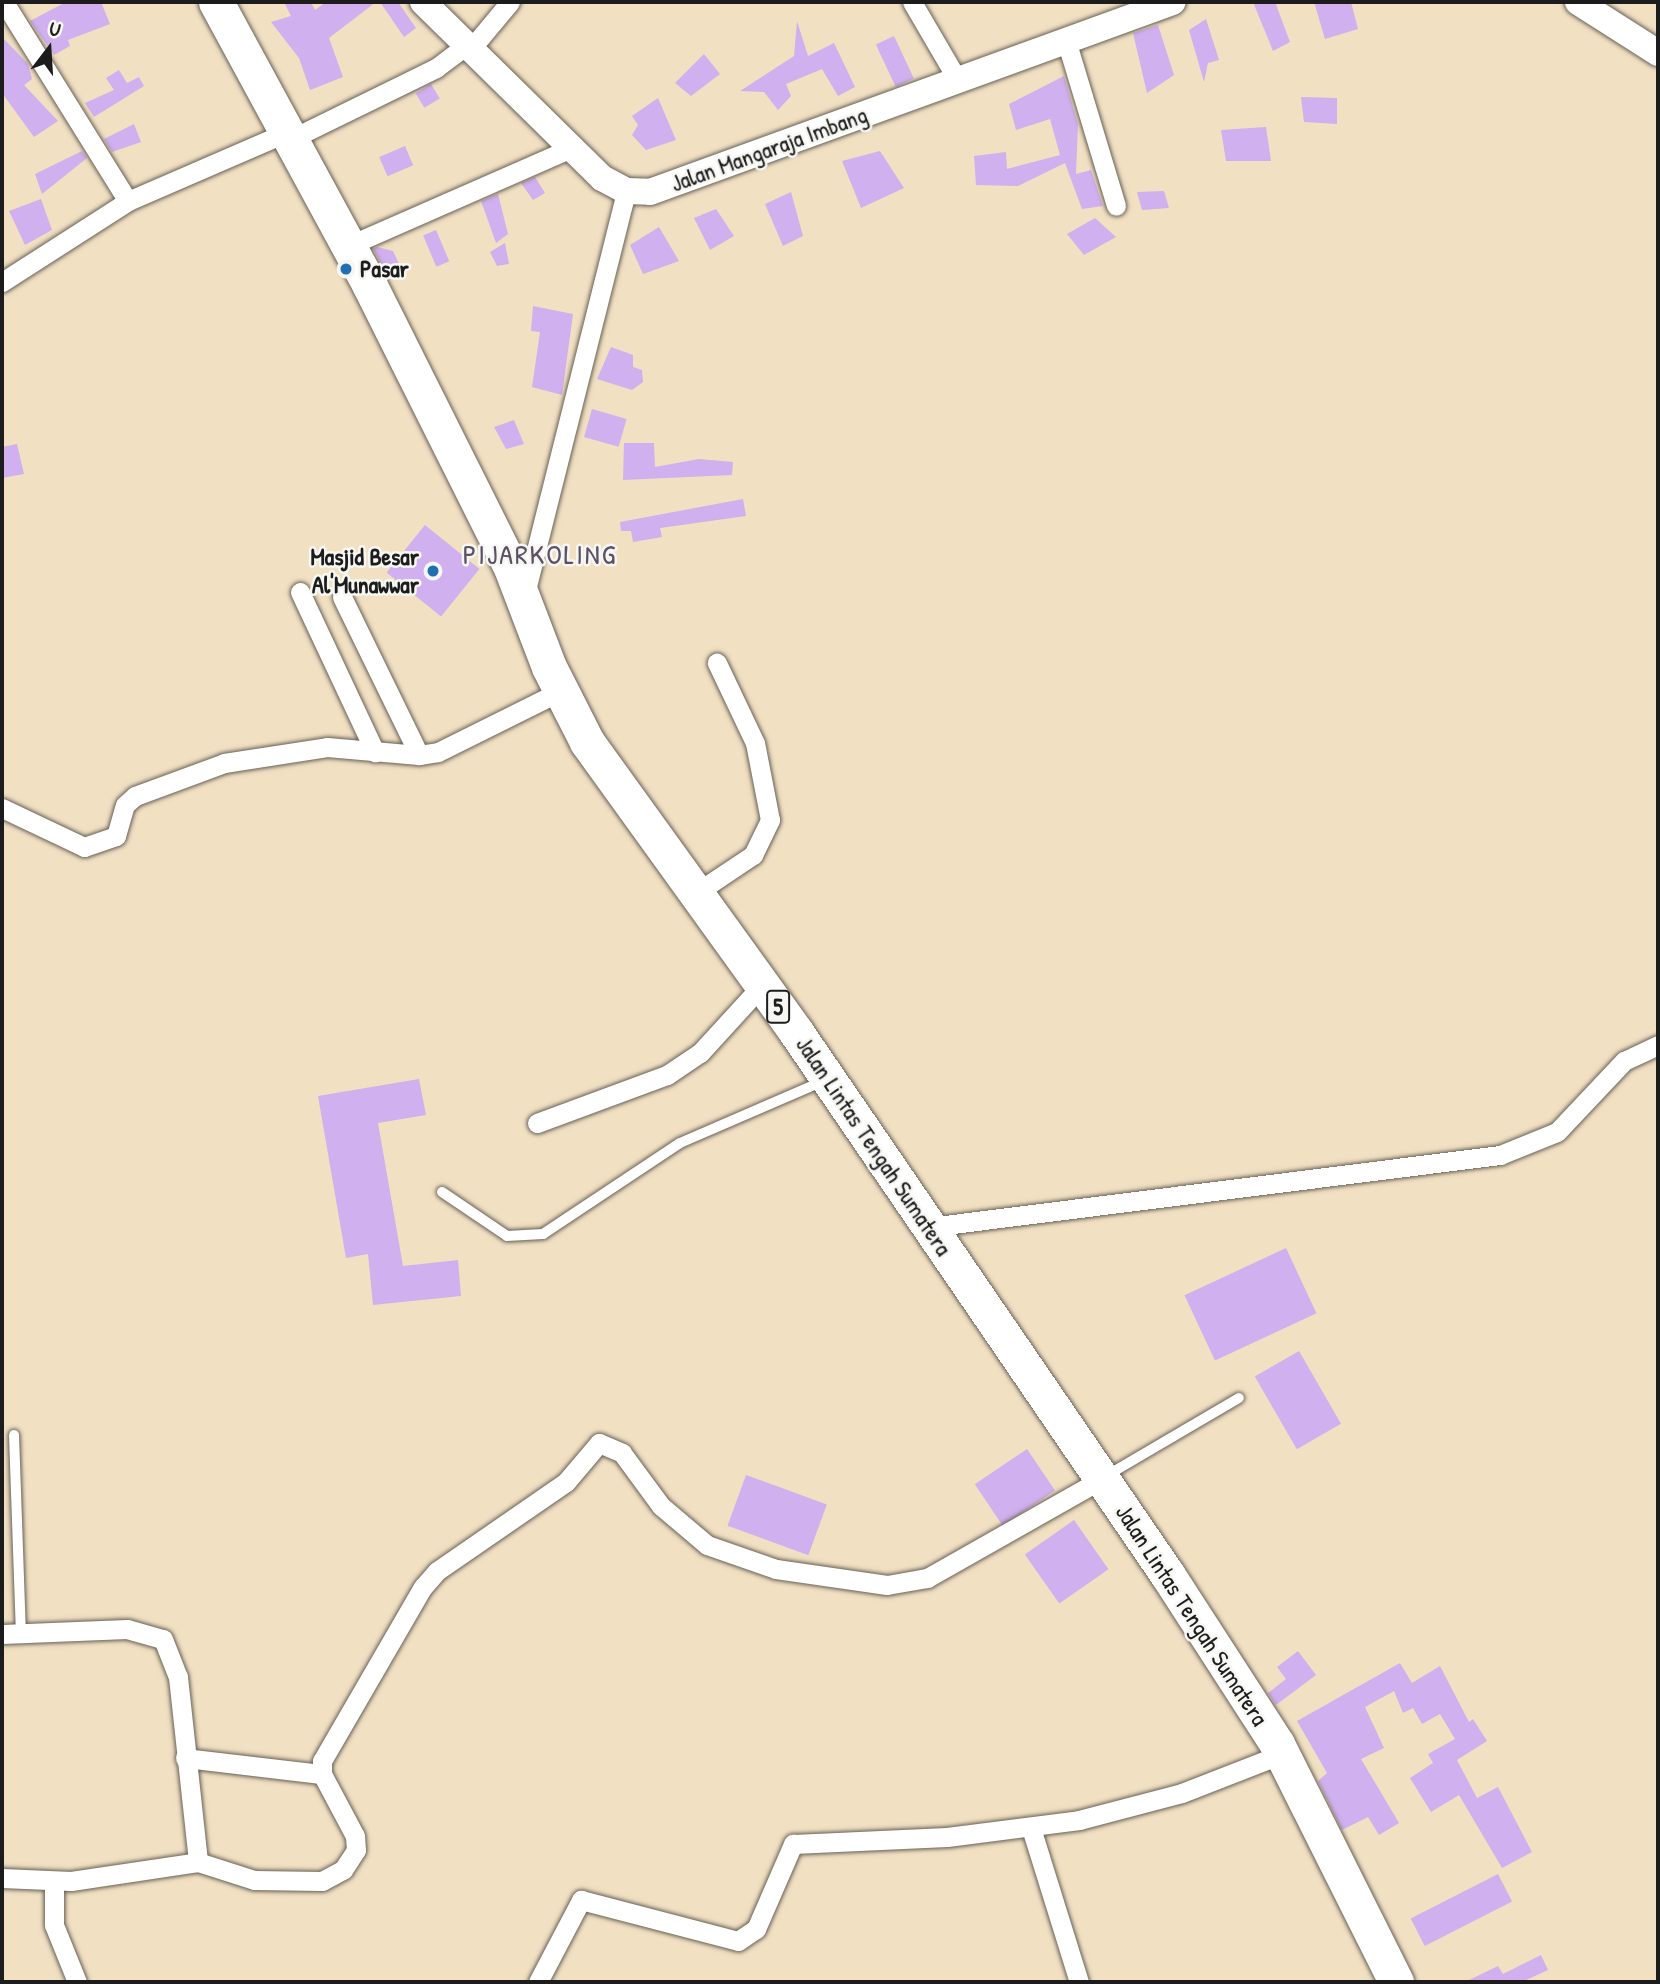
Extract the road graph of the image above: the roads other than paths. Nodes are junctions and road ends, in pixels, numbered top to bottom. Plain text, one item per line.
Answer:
1 (4, 2) edge
2 (216, 2) edge
3 (423, 2) edge
4 (510, 2) edge
5 (912, 2) edge
6 (1578, 2) edge
7 (1161, 4) edge
8 (1066, 40) junction
9 (467, 49) junction
10 (1658, 53) edge
11 (957, 79) junction
12 (287, 136) junction
13 (571, 148) junction
14 (626, 191) junction
15 (128, 201) junction
16 (1116, 206) dead end
17 (348, 246) junction
18 (2, 282) edge
19 (300, 592) dead end
20 (342, 597) dead end
21 (523, 601) junction
22 (717, 663) dead end
23 (561, 691) junction
24 (375, 752) junction
25 (419, 755) junction
26 (2, 808) edge
27 (696, 893) junction
28 (762, 985) junction
29 (1658, 1045) edge
30 (828, 1079) junction
31 (537, 1123) dead end
32 (442, 1192) dead end
33 (929, 1227) junction
34 (1239, 1398) dead end
35 (14, 1436) dead end
36 (1102, 1479) junction
37 (11, 1633) edge
38 (1282, 1754) junction
39 (185, 1758) junction
40 (322, 1774) junction
41 (1031, 1828) junction
42 (198, 1862) junction
43 (2, 1878) edge
44 (54, 1881) junction
45 (1386, 1980) edge
46 (77, 1982) edge
47 (538, 1982) edge
48 (1079, 1982) edge

1 - 15 street
2 - 12 highway, Jalan Lintas Tengah Sumatera / 5
3 - 9 street
4 - 9 street
5 - 11 street
6 - 10 street
7 - 8 street, Jalan Mangaraja Imbang
8 - 11 street, Jalan Mangaraja Imbang
8 - 16 street
9 - 12 street
9 - 13 street
11 - 14 street, Jalan Mangaraja Imbang
12 - 15 street
12 - 17 highway, Jalan Lintas Tengah Sumatera / 5
13 - 14 street
13 - 17 street
14 - 21 street
15 - 18 street
17 - 21 highway, Jalan Lintas Tengah Sumatera / 5
19 - 24 street
20 - 25 street
21 - 23 highway, Jalan Lintas Tengah Sumatera / 5
22 - 27 street
23 - 25 street
23 - 27 highway, Jalan Lintas Tengah Sumatera / 5
24 - 25 street
24 - 26 street
27 - 28 highway, Jalan Lintas Tengah Sumatera / 5
28 - 30 highway, Jalan Lintas Tengah Sumatera / 5
28 - 31 street
29 - 33 street
30 - 32 lane
30 - 33 highway, Jalan Lintas Tengah Sumatera / 5
33 - 36 highway, Jalan Lintas Tengah Sumatera / 5
34 - 36 lane
35 - 37 lane
36 - 38 highway, Jalan Lintas Tengah Sumatera / 5
36 - 40 street
37 - 39 street
38 - 41 street
38 - 45 highway, Jalan Lintas Tengah Sumatera / 5
39 - 40 street
39 - 42 street
40 - 42 street
41 - 47 street
41 - 48 street
42 - 44 street
43 - 44 street
44 - 46 street

